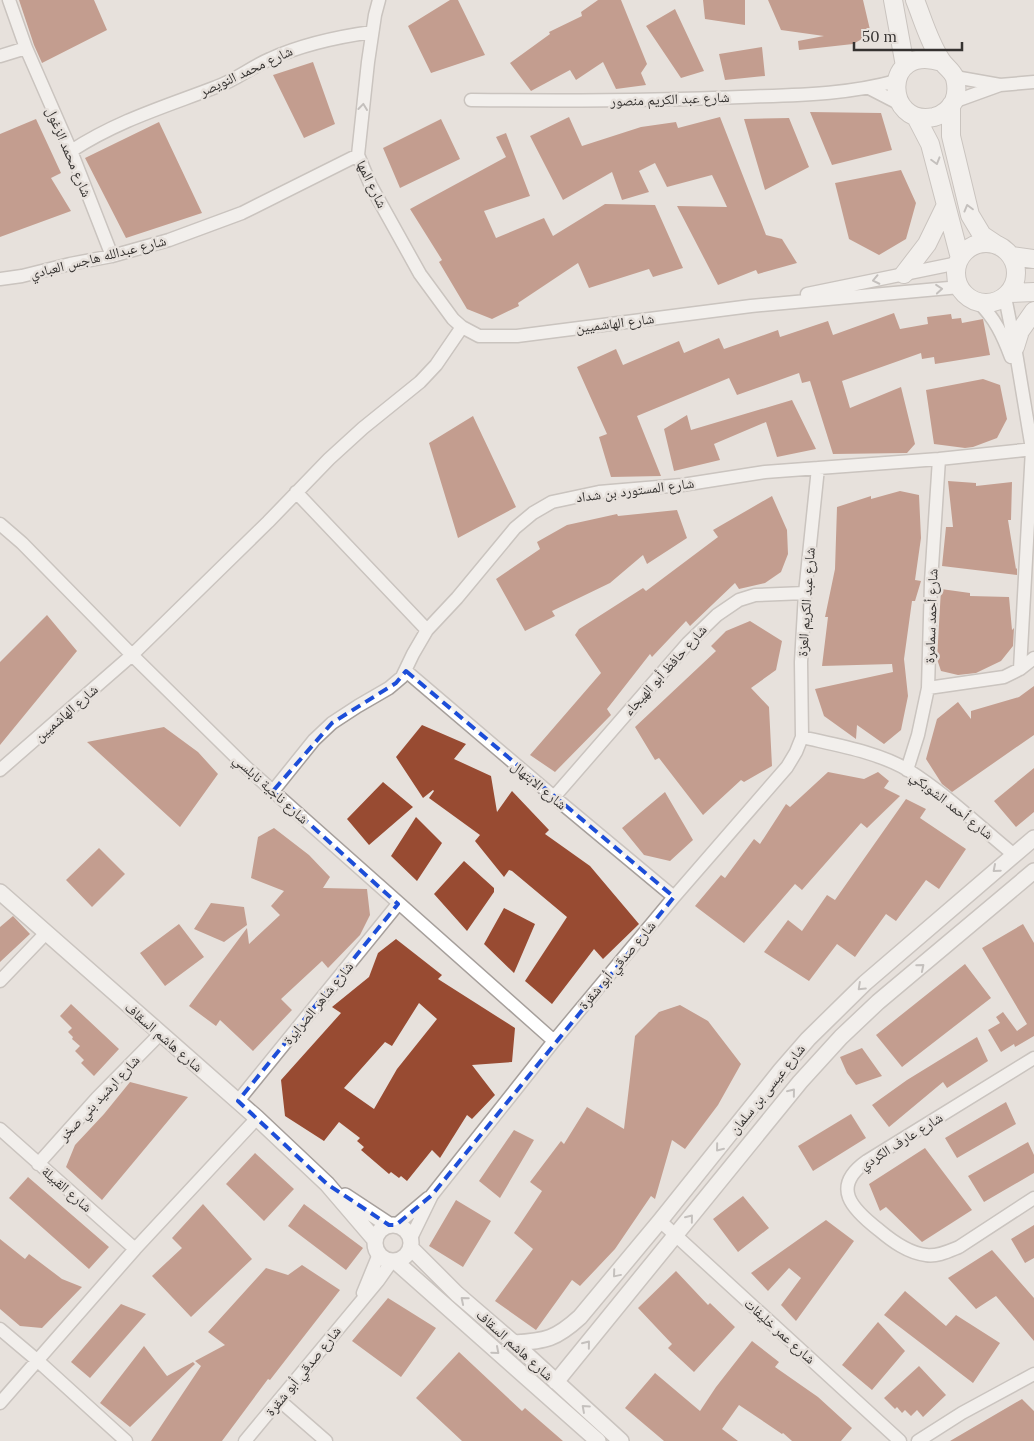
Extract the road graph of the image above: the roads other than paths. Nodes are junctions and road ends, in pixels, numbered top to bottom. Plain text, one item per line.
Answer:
1 (9, 0) edge
2 (379, 0) edge
3 (893, 0) edge
4 (915, 0) edge
5 (372, 32) junction
6 (26, 48) junction
7 (0, 56) edge
8 (942, 62) junction
9 (901, 73) junction
10 (955, 77) junction
11 (1034, 82) edge
12 (1000, 85) junction
13 (869, 88) junction
14 (471, 100) dead end
15 (900, 104) junction
16 (952, 104) junction
17 (916, 117) junction
18 (71, 151) junction
19 (358, 155) junction
20 (946, 205) junction
21 (997, 245) junction
22 (112, 256) junction
23 (1011, 256) junction
24 (1034, 259) edge
25 (959, 260) junction
26 (904, 274) junction
27 (0, 280) edge
28 (960, 287) junction
29 (1034, 292) edge
30 (1007, 295) junction
31 (978, 302) junction
32 (751, 306) junction
33 (1034, 311) edge
34 (462, 327) junction
35 (479, 336) joint
36 (1015, 347) junction
37 (1020, 380) junction
38 (1033, 449) edge
39 (939, 459) junction
40 (818, 468) junction
41 (296, 492) junction
42 (0, 524) edge
43 (805, 593) junction
44 (427, 630) junction
45 (132, 655) junction
46 (1034, 658) edge
47 (1020, 669) junction
48 (406, 671) junction
49 (928, 688) junction
50 (802, 737) junction
51 (0, 770) edge
52 (907, 770) junction
53 (273, 791) junction
54 (554, 797) junction
55 (1034, 838) edge
56 (1013, 854) junction
57 (1034, 873) edge
58 (0, 892) edge
59 (674, 897) junction
60 (398, 904) junction
61 (46, 933) junction
62 (880, 969) junction
63 (0, 981) edge
64 (894, 989) junction
65 (160, 1034) junction
66 (554, 1041) junction
67 (1034, 1058) edge
68 (238, 1101) junction
69 (257, 1118) junction
70 (0, 1129) edge
71 (38, 1164) junction
72 (327, 1184) junction
73 (432, 1195) junction
74 (1034, 1198) edge
75 (660, 1221) junction
76 (393, 1225) junction
77 (676, 1235) junction
78 (411, 1243) junction
79 (135, 1248) junction
80 (385, 1254) junction
81 (0, 1329) edge
82 (514, 1343) junction
83 (38, 1361) junction
84 (1034, 1374) edge
85 (556, 1382) junction
86 (279, 1400) junction
87 (0, 1403) edge
88 (126, 1441) edge
89 (245, 1441) edge
90 (326, 1441) edge
91 (598, 1441) edge
92 (621, 1441) edge
93 (900, 1441) edge
94 (918, 1441) edge

1 - 6 street, شارع محمد الزغول
2 - 5 street, شارع المها
3 - 9 main road
4 - 8 main road
5 - 18 street, شارع محمد النويصر
19 -> 5 street, شارع المها
6 - 7 street
6 - 18 street, شارع محمد الزغول
8 - 9 main road
8 - 10 main road
9 - 13 street, شارع عبد الكريم منصور
9 - 15 main road
10 - 12 street
10 - 16 main road
11 - 12 street
12 - 16 street
13 - 14 street, شارع عبد الكريم منصور
13 - 15 street
15 - 17 main road
16 - 17 main road
21 -> 16 main road
17 -> 20 main road
18 - 22 street, شارع محمد الزغول
19 - 22 street, شارع عبدالله هاجس العبادي
19 - 34 street, شارع المها
20 - 25 main road
20 - 26 main road
21 - 23 main road
21 - 25 main road
22 - 27 street, شارع عبدالله هاجس العبادي
23 - 24 main road
23 - 30 main road
25 - 26 street, شارع الهاشميين
25 - 28 main road
26 -> 32 street, شارع الهاشميين
28 - 31 main road
32 -> 28 street, شارع الهاشميين
29 - 30 main road
30 - 31 main road
30 - 36 street
31 - 37 street
32 - 35 street, شارع الهاشميين
33 - 36 main road
34 - 35 street, شارع المها
34 - 41 street, شارع الهاشميين
36 - 37 street
37 - 38 street
38 - 39 street, شارع المستورد بن شداد
38 - 47 street
39 - 40 street, شارع المستورد بن شداد
39 - 49 street, شارع أحمد سمامرة
40 - 43 street, شارع عبد الكريم العزة
40 - 44 street, شارع المستورد بن شداد
41 - 44 street
41 - 45 street, شارع الهاشميين
42 - 45 street, شارع ناجية نابلسي
43 - 50 street, شارع عبد الكريم العزة
43 - 54 street, شارع حافظ أبو الهيجاء
44 - 48 street, شارع المستورد بن شداد
45 - 51 street, شارع الهاشميين
45 - 53 street, شارع ناجية نابلسي
46 - 47 street
47 - 49 street
48 - 53 street, شارع المستورد بن شداد
48 - 54 street, شارع الابتهال
49 - 52 street, شارع أحمد سمامرة
50 - 52 street, شارع أحمد الشوبكي
50 - 59 street, شارع صدقي أبو شقرة
52 - 56 street, شارع أحمد الشوبكي
53 - 60 street, شارع ناجية نابلسي
54 - 59 street, شارع الابتهال
55 - 56 street, شارع عيسى بن سلمان
56 -> 62 street, شارع عيسى بن سلمان
64 -> 57 street, شارع عيسى بن سلمان
58 - 61 street, شارع هاشم السقاف
59 - 66 street, شارع صدقي أبو شقرة
60 - 66 street, شارع ناجية نابلسي
60 - 68 street, شارع شاهر الصرايرة
61 - 63 street
61 - 65 street, شارع هاشم السقاف
62 - 64 street
62 -> 75 street, شارع عيسى بن سلمان
77 -> 64 street, شارع عيسى بن سلمان
65 - 68 street, شارع هاشم السقاف
65 - 71 street, شارع ارشيد بني صخر
66 - 73 street, شارع صدقي أبو شقرة
67 - 74 street, شارع عارف الكردي
68 - 69 street, شارع هاشم السقاف
69 - 72 street, شارع هاشم السقاف
69 - 79 street
70 - 71 street, شارع القبيلة
71 - 79 street, شارع القبيلة
72 - 76 street, شارع هاشم السقاف
72 - 80 street, شارع هاشم السقاف
73 - 76 street, شارع صدقي أبو شقرة
73 - 78 street, شارع صدقي أبو شقرة
75 - 77 street, شارع عمر خليفات
75 -> 82 street, شارع عيسى بن سلمان
76 - 78 street
76 - 80 street
85 -> 77 street, شارع عيسى بن سلمان
77 - 93 street, شارع عمر خليفات
78 - 80 street
82 -> 78 street, شارع هاشم السقاف
79 - 83 street
80 - 86 street, شارع صدقي أبو شقرة
80 -> 91 street, شارع هاشم السقاف
81 - 83 street
82 - 85 street, شارع هاشم السقاف
83 - 87 street
83 - 88 street
84 - 94 street
92 -> 85 street, شارع هاشم السقاف
86 - 89 street, شارع صدقي أبو شقرة
86 - 90 street

